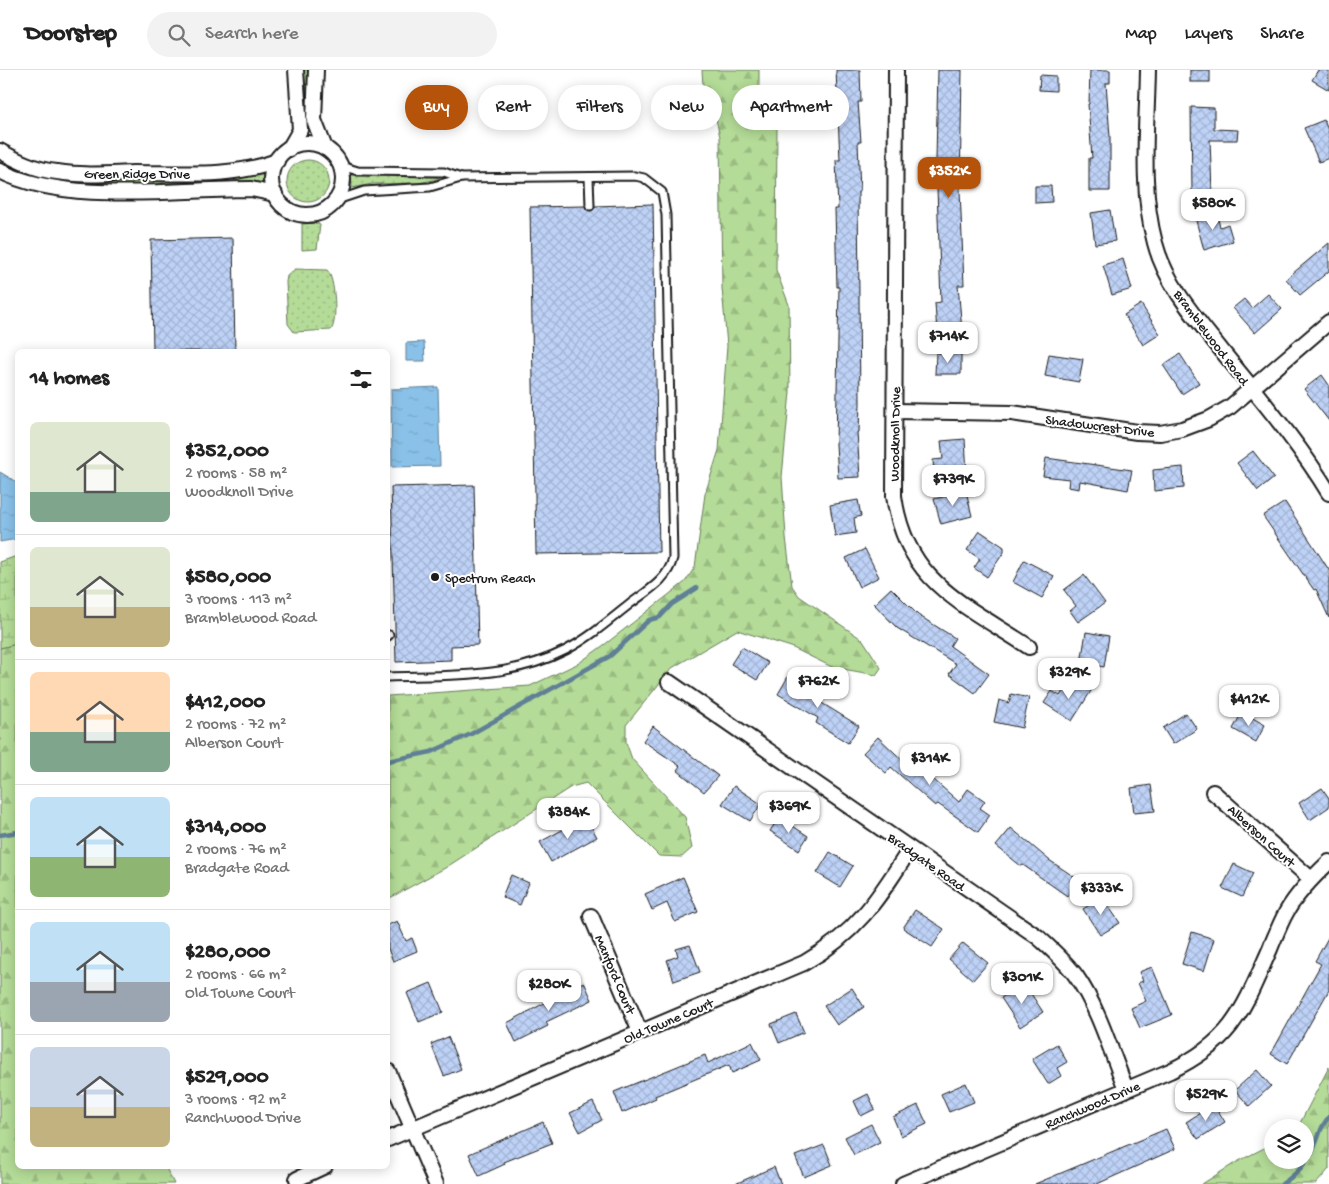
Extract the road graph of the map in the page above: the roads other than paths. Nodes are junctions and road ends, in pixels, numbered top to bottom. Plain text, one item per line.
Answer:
1 (296, 70) edge
2 (316, 70) edge
3 (896, 70) edge
4 (1148, 70) edge
5 (289, 148) junction
6 (325, 148) junction
7 (0, 151) edge
8 (277, 161) junction
9 (341, 166) junction
10 (0, 171) edge
11 (589, 177) junction
12 (461, 178) junction
13 (275, 194) junction
14 (337, 200) junction
15 (590, 206) dead end
16 (1329, 322) edge
17 (1252, 388) junction
18 (895, 411) junction
19 (1329, 493) edge
20 (1029, 647) dead end
21 (390, 677) edge
22 (669, 682) dead end
23 (1213, 792) dead end
24 (910, 849) junction
25 (1329, 862) edge
26 (1311, 879) junction
27 (591, 916) dead end
28 (640, 1032) junction
29 (390, 1076) edge
30 (1126, 1089) junction
31 (412, 1128) junction
32 (390, 1138) edge
33 (318, 1169) edge
34 (296, 1179) dead end
35 (436, 1184) edge
36 (903, 1184) edge

1 - 5 street
2 - 6 street
3 - 18 street, Woodknoll Drive
4 - 17 street, Bramblewood Road
5 - 6 street
5 - 8 street
6 - 9 street
7 - 8 street, Green Ridge Drive
8 - 13 street
9 - 12 lane
9 - 14 street
10 - 13 street, Green Ridge Drive
11 - 12 lane
11 - 15 lane
11 - 21 lane
12 - 14 lane
13 - 14 street
16 - 17 street, Shadowcrest Drive
17 - 18 street, Shadowcrest Drive
17 - 19 street, Bramblewood Road
18 - 20 street, Woodknoll Drive
22 - 24 street, Bradgate Road
23 - 26 street, Alberson Court
24 - 28 street, Old Towne Court
24 - 30 street, Bradgate Road
25 - 26 street, Ranchwood Drive
26 - 30 street, Ranchwood Drive
27 - 28 street, Manford Court
28 - 31 street, Old Towne Court
29 - 31 street
30 - 36 street, Ranchwood Drive
31 - 32 street, Old Towne Court
31 - 35 street
33 - 34 street

